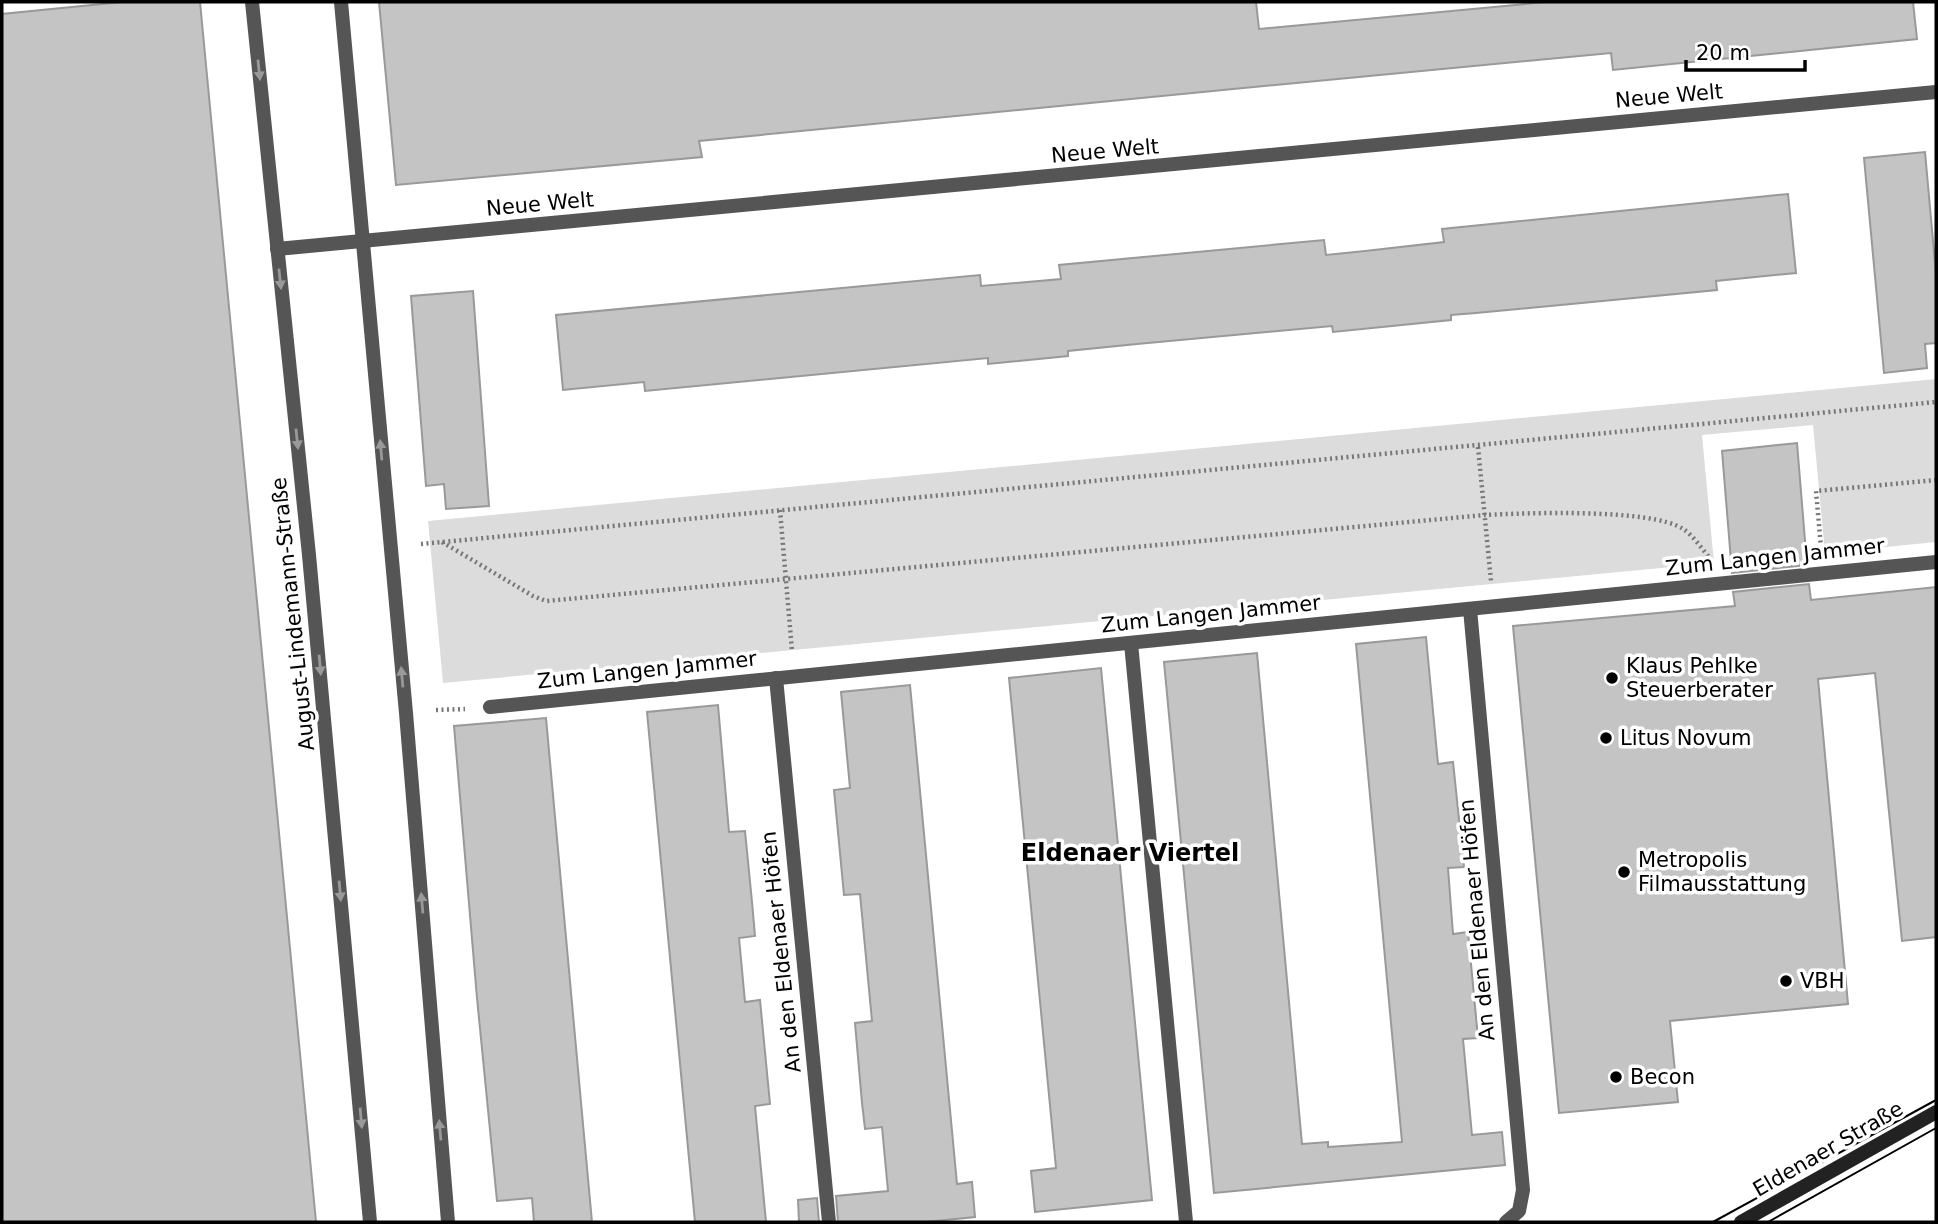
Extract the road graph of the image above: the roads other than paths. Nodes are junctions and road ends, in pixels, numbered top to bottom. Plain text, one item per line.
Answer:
1 (252, 2) edge
2 (341, 2) edge
3 (1936, 92) edge
4 (363, 242) junction
5 (277, 249) junction
6 (1936, 562) edge
7 (1470, 608) junction
8 (1131, 643) junction
9 (776, 678) junction
10 (490, 707) dead end
11 (1936, 1112) edge
12 (370, 1222) edge
13 (448, 1222) edge
14 (829, 1222) edge
15 (1186, 1222) edge
16 (1506, 1222) edge
17 (1741, 1222) edge

1 -> 5 street, August-Lindemann-Straße
2 - 4 street
3 - 4 street, Neue Welt
4 - 5 street, Neue Welt
13 -> 4 street
5 -> 12 street, August-Lindemann-Straße
6 - 7 street, Zum Langen Jammer
7 - 8 street, Zum Langen Jammer
7 - 16 street, An den Eldenaer Höfen
8 - 9 street, Zum Langen Jammer
8 - 15 street
9 - 10 street, Zum Langen Jammer
9 - 14 street, An den Eldenaer Höfen
11 - 17 street, Eldenaer Straße

